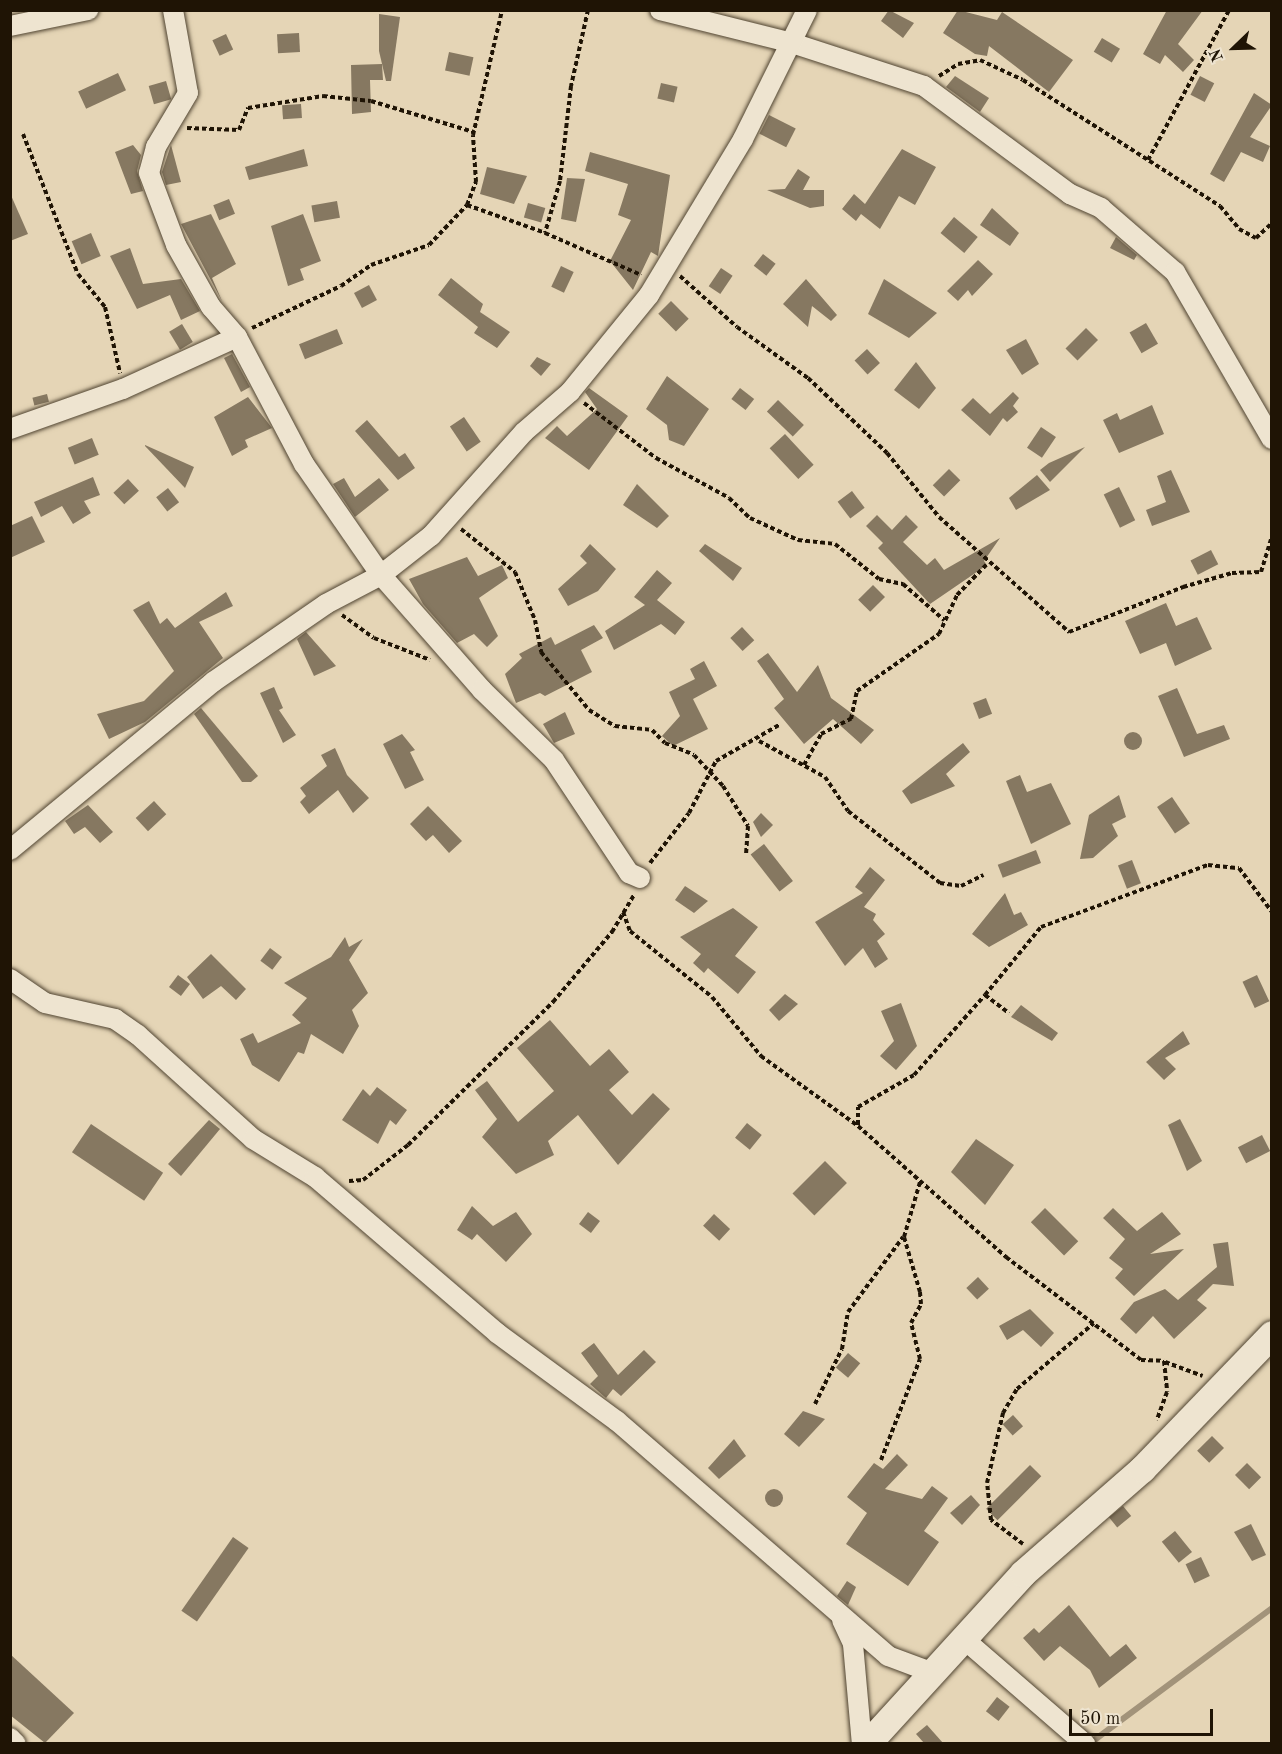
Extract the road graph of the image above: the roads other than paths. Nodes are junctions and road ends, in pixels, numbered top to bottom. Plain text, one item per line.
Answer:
1 (88, 10) edge
2 (173, 10) edge
3 (660, 10) edge
4 (807, 10) edge
5 (10, 26) edge
6 (792, 43) junction
7 (237, 337) junction
8 (10, 429) edge
9 (1272, 439) edge
10 (381, 575) junction
11 (10, 850) edge
12 (640, 878) road end
13 (10, 979) edge
14 (1272, 1334) edge
15 (837, 1612) junction
16 (965, 1640) junction
17 (931, 1672) junction
18 (10, 1738) edge
19 (16, 1743) edge
20 (865, 1743) edge
21 (1085, 1743) edge

1 - 5 street
2 - 7 street
3 - 6 street
4 - 6 street
6 - 9 street
6 - 10 street
7 - 8 street
7 - 10 street
10 - 11 street
10 - 12 street
13 - 15 street
14 - 16 street
15 - 17 street
15 - 20 street
16 - 17 street
16 - 21 street
17 - 20 street
18 - 19 street

